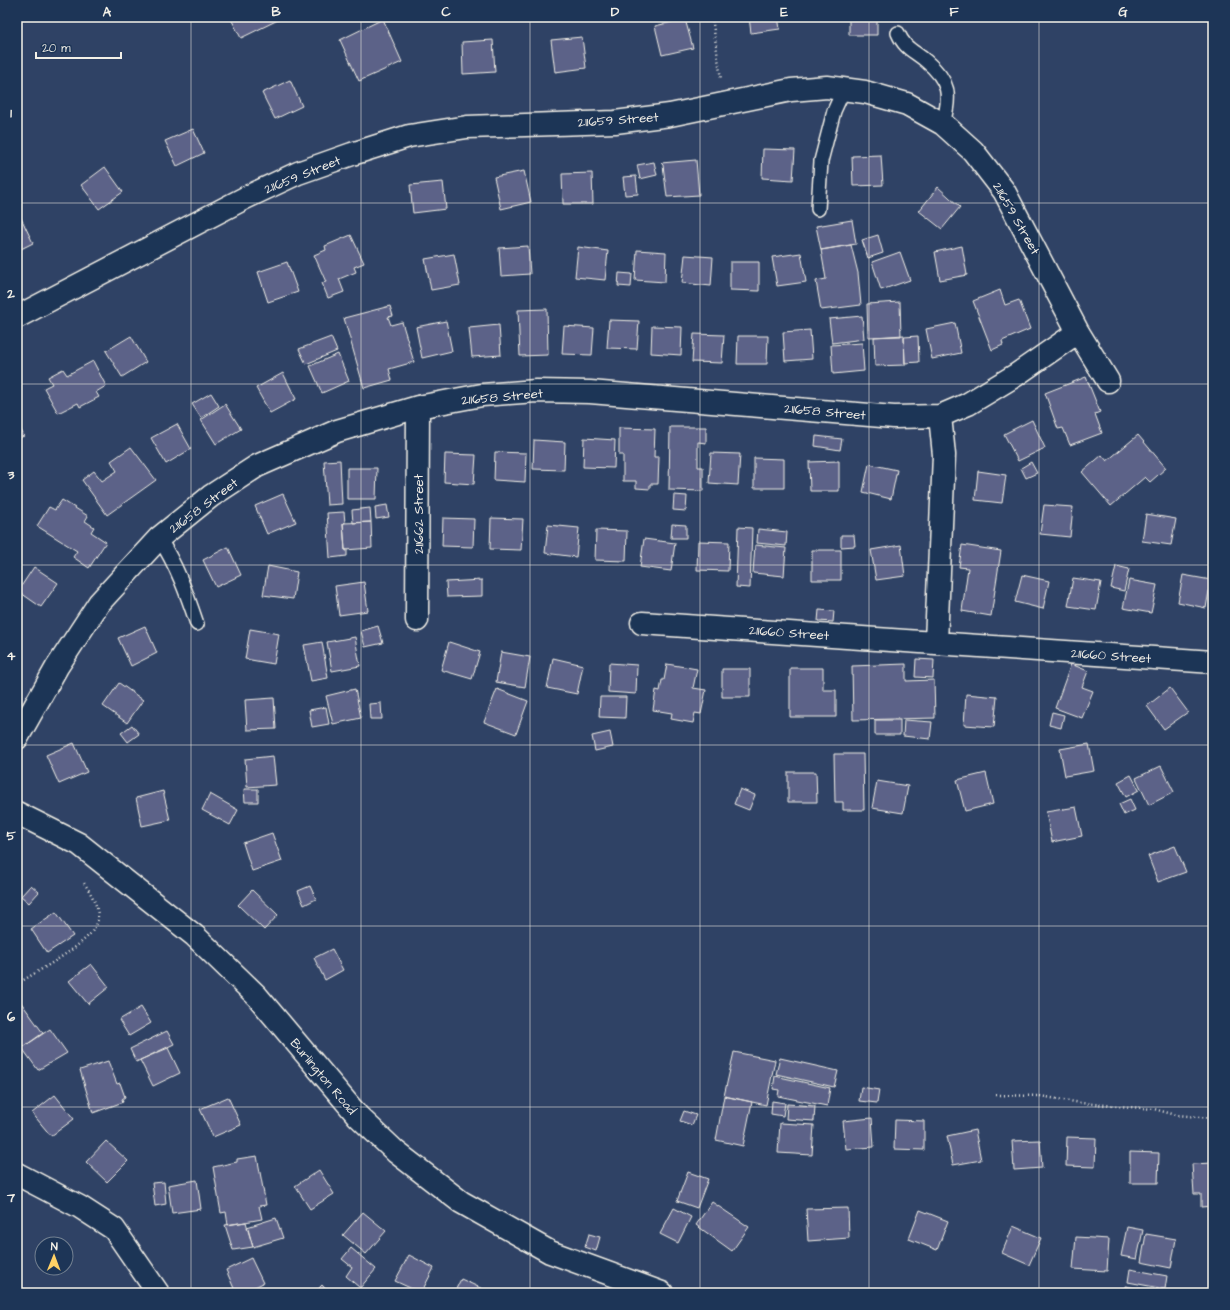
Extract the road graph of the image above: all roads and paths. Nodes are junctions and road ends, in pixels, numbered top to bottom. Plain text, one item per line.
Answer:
1 (712, 17) edge
2 (898, 33) dead end
3 (844, 89) junction
4 (725, 103) junction
5 (943, 124) junction
6 (818, 209) dead end
7 (17, 317) edge
8 (1078, 332) junction
9 (1108, 381) dead end
10 (418, 407) junction
11 (940, 416) junction
12 (159, 538) junction
13 (417, 620) dead end
14 (642, 623) dead end
15 (197, 624) dead end
16 (936, 642) junction
17 (1213, 662) edge
18 (17, 738) edge
19 (17, 814) edge
20 (79, 844) junction
21 (17, 984) edge
22 (996, 1095) dead end
23 (1213, 1118) edge
24 (17, 1174) edge
25 (158, 1293) edge
26 (662, 1293) edge

1 - 4 path
2 - 5 lane
3 - 4 street, 211659 Street
3 - 5 street, 211659 Street
3 - 6 lane
4 - 7 street, 211659 Street
5 - 8 street, 211659 Street
8 - 9 street, 211659 Street
8 - 11 street, 211658 Street
10 - 11 street, 211658 Street
10 - 12 street, 211658 Street
10 - 13 street, 211662 Street
11 - 16 street
12 - 15 lane
12 - 18 street, 211658 Street
14 - 16 street, 211660 Street
16 - 17 street, 211660 Street
19 - 20 street, Burlington Road
20 - 21 path
20 - 26 street, Burlington Road
22 - 23 path
24 - 25 street

